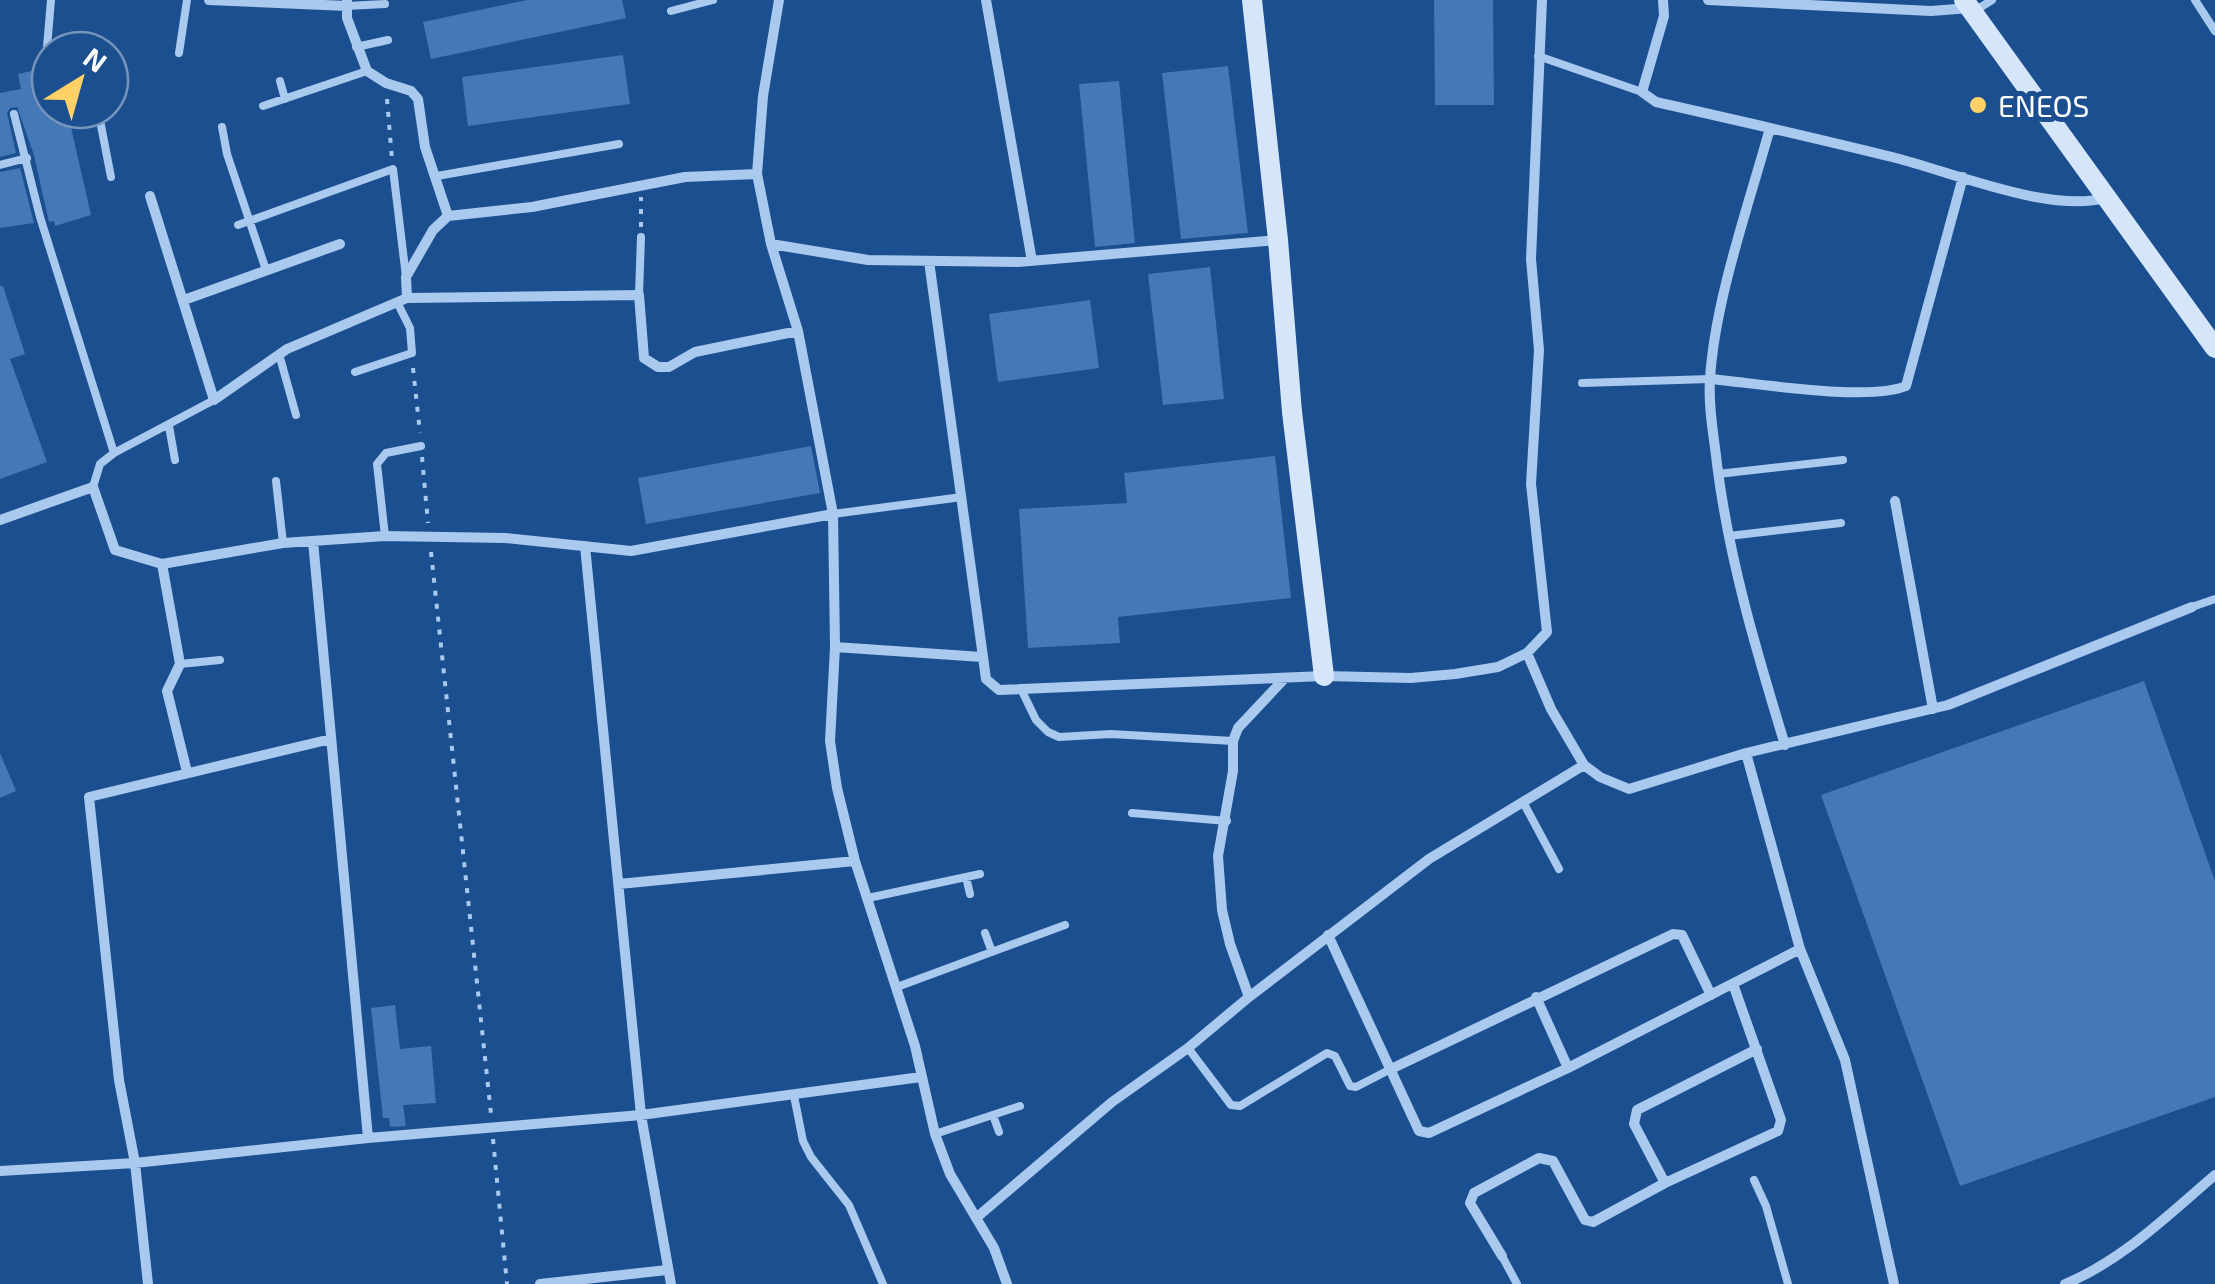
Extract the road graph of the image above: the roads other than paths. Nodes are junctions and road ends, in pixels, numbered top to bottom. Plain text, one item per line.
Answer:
1 (51, 0) edge
2 (186, 0) edge
3 (209, 0) edge
4 (713, 0) edge
5 (779, 0) edge
6 (986, 0) edge
7 (1252, 0) edge
8 (1542, 0) edge
9 (1663, 0) edge
10 (1708, 0) edge
11 (1992, 0) edge
12 (2195, 0) edge
13 (347, 3) edge
14 (384, 4) dead end
15 (1969, 7) edge
16 (672, 10) dead end
17 (48, 30) edge
18 (2215, 31) edge
19 (388, 40) dead end
20 (356, 47) junction
21 (179, 54) dead end
22 (1538, 56) junction
23 (368, 71) junction
24 (280, 81) dead end
25 (1642, 92) junction
26 (285, 98) junction
27 (262, 106) dead end
28 (14, 114) dead end
29 (222, 127) dead end
30 (1770, 128) junction
31 (102, 130) edge
32 (618, 144) dead end
33 (27, 158) junction
34 (0, 165) edge
35 (757, 174) junction
36 (437, 176) junction
37 (112, 177) dead end
38 (1963, 177) junction
39 (150, 196) dead end
40 (2107, 198) junction
41 (448, 216) junction
42 (252, 220) junction
43 (238, 225) dead end
44 (641, 237) road end
45 (1278, 240) junction
46 (340, 244) dead end
47 (771, 244) junction
48 (929, 261) junction
49 (1032, 261) junction
50 (266, 270) junction
51 (406, 277) junction
52 (639, 295) junction
53 (184, 300) junction
54 (402, 300) junction
55 (798, 331) junction
56 (2215, 348) edge
57 (279, 354) junction
58 (355, 372) dead end
59 (1710, 379) junction
60 (1582, 383) dead end
61 (214, 400) junction
62 (296, 415) dead end
63 (169, 426) junction
64 (421, 446) dead end
65 (114, 453) junction
66 (176, 460) dead end
67 (1843, 460) dead end
68 (1718, 474) junction
69 (276, 482) dead end
70 (93, 487) junction
71 (962, 496) junction
72 (1895, 501) dead end
73 (833, 514) junction
74 (0, 520) edge
75 (1841, 523) dead end
76 (386, 536) junction
77 (1729, 536) junction
78 (313, 542) junction
79 (283, 543) junction
80 (585, 546) junction
81 (162, 564) junction
82 (2215, 599) edge
83 (2192, 607) joint
84 (835, 646) junction
85 (1526, 653) junction
86 (982, 657) junction
87 (220, 660) dead end
88 (180, 664) junction
89 (1324, 676) junction
90 (1286, 678) junction
91 (1021, 689) junction
92 (1932, 709) junction
93 (330, 738) junction
94 (1233, 741) junction
95 (1784, 745) junction
96 (1746, 753) junction
97 (1584, 765) junction
98 (186, 772) junction
99 (1523, 802) junction
100 (1132, 812) dead end
101 (1227, 821) junction
102 (855, 861) junction
103 (1559, 869) dead end
104 (980, 874) dead end
105 (966, 877) junction
106 (619, 884) junction
107 (970, 894) dead end
108 (868, 898) junction
109 (1065, 925) dead end
110 (985, 933) dead end
111 (1328, 936) junction
112 (1800, 949) junction
113 (992, 952) junction
114 (1733, 984) junction
115 (898, 986) junction
116 (1711, 995) junction
117 (1249, 996) junction
118 (1536, 997) junction
119 (1188, 1048) junction
120 (1757, 1049) junction
121 (1568, 1068) junction
122 (1389, 1070) junction
123 (922, 1078) junction
124 (794, 1096) junction
125 (1020, 1106) dead end
126 (641, 1114) junction
127 (993, 1115) junction
128 (999, 1132) dead end
129 (935, 1134) junction
130 (368, 1138) junction
131 (135, 1164) junction
132 (0, 1171) edge
133 (2215, 1174) edge
134 (1754, 1180) dead end
135 (1665, 1183) junction
136 (976, 1218) junction
137 (1502, 1256) joint
138 (667, 1270) junction
139 (148, 1284) edge
140 (540, 1284) edge
141 (672, 1284) edge
142 (882, 1284) edge
143 (1006, 1284) edge
144 (1517, 1284) edge
145 (1788, 1284) edge
146 (1894, 1284) edge
147 (2065, 1284) edge

1 - 17 lane
2 - 21 lane
3 - 13 street
4 - 16 lane
5 - 35 street
6 - 49 street
7 - 45 street
8 - 22 street
9 - 25 street
10 - 15 street
11 - 15 lane
12 - 18 lane
13 - 14 lane
13 - 20 street
15 - 40 street
19 - 20 lane
20 - 23 street
22 - 25 lane
22 - 85 street
23 - 26 lane
23 - 36 street
24 - 26 lane
25 - 30 street
26 - 27 lane
28 - 33 lane
29 - 42 lane
30 - 38 street
30 - 59 street
31 - 37 lane
32 - 36 lane
33 - 34 lane
33 - 65 lane
35 - 41 street
35 - 47 street
36 - 41 street
38 - 40 street
38 - 59 street
39 - 53 street
40 - 56 street
41 - 51 street
42 - 43 lane
42 - 50 lane
42 - 51 lane
44 - 52 lane
45 - 49 street
45 - 89 street
46 - 50 street
47 - 48 street
47 - 55 street
48 - 49 street
48 - 71 street
50 - 53 street
51 - 54 street
52 - 54 street
52 - 55 street
53 - 61 street
54 - 57 street
54 - 58 lane
55 - 73 street
57 - 61 street
57 - 62 lane
59 - 60 lane
59 - 68 street
61 - 63 lane
63 - 65 lane
63 - 66 lane
64 - 76 lane
65 - 70 lane
67 - 68 lane
68 - 77 street
69 - 79 lane
70 - 74 street
70 - 81 street
71 - 73 lane
71 - 86 street
72 - 92 street
73 - 80 street
73 - 84 street
75 - 77 lane
76 - 78 street
76 - 80 street
77 - 95 street
78 - 79 street
78 - 93 street
79 - 81 street
80 - 106 street
81 - 88 street
82 - 83 lane
83 - 92 street
84 - 86 street
84 - 102 street
85 - 89 street
85 - 97 street
86 - 91 street
87 - 88 lane
88 - 98 street
89 - 90 street
90 - 91 street
90 - 94 street
91 - 94 lane
92 - 95 street
93 - 98 street
93 - 130 street
94 - 101 street
95 - 96 street
96 - 97 street
96 - 112 street
97 - 99 street
98 - 131 street
99 - 103 lane
99 - 111 street
100 - 101 lane
101 - 117 street
102 - 106 street
102 - 108 street
104 - 105 lane
105 - 107 lane
105 - 108 lane
106 - 126 street
108 - 115 street
109 - 113 lane
110 - 113 lane
111 - 117 street
111 - 122 street
112 - 114 street
112 - 146 street
113 - 115 lane
114 - 116 street
114 - 120 street
115 - 123 street
116 - 118 street
116 - 121 street
117 - 119 street
118 - 121 street
118 - 122 street
119 - 122 lane
119 - 136 street
120 - 135 street
120 - 135 street
121 - 122 street
123 - 124 street
123 - 129 street
124 - 126 street
124 - 142 lane
125 - 127 lane
126 - 130 street
126 - 138 street
127 - 128 lane
127 - 129 lane
129 - 136 street
130 - 131 street
131 - 132 street
131 - 139 street
133 - 147 street
134 - 145 lane
135 - 137 street
136 - 143 street
137 - 144 lane
138 - 140 street
138 - 141 street

